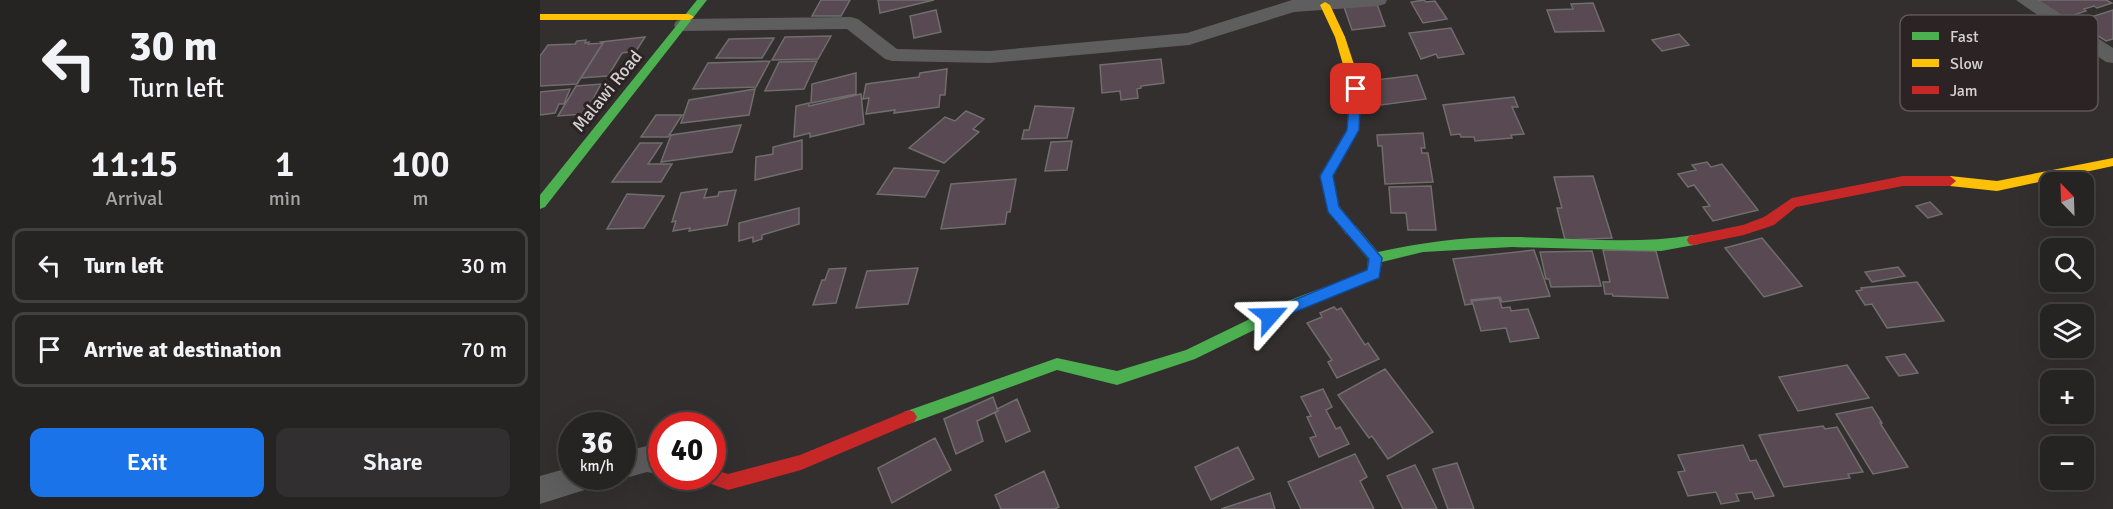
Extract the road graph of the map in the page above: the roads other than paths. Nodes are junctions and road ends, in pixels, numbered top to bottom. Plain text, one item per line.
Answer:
1 (702, 0) edge
2 (1378, 0) edge
3 (2025, 0) edge
4 (1325, 5) junction
5 (2050, 15) edge
6 (540, 17) edge
7 (686, 21) junction
8 (2098, 47) edge
9 (2113, 57) edge
10 (2113, 162) edge
11 (540, 204) edge
12 (1376, 258) junction
13 (726, 481) edge
14 (558, 485) edge
15 (540, 490) edge

1 - 7 street, Malawi Road
2 - 4 street
3 - 5 street
4 - 7 street
4 - 12 street
6 - 7 street
7 - 11 street, Malawi Road
8 - 9 street
10 - 12 street
12 - 13 street
14 - 15 street

